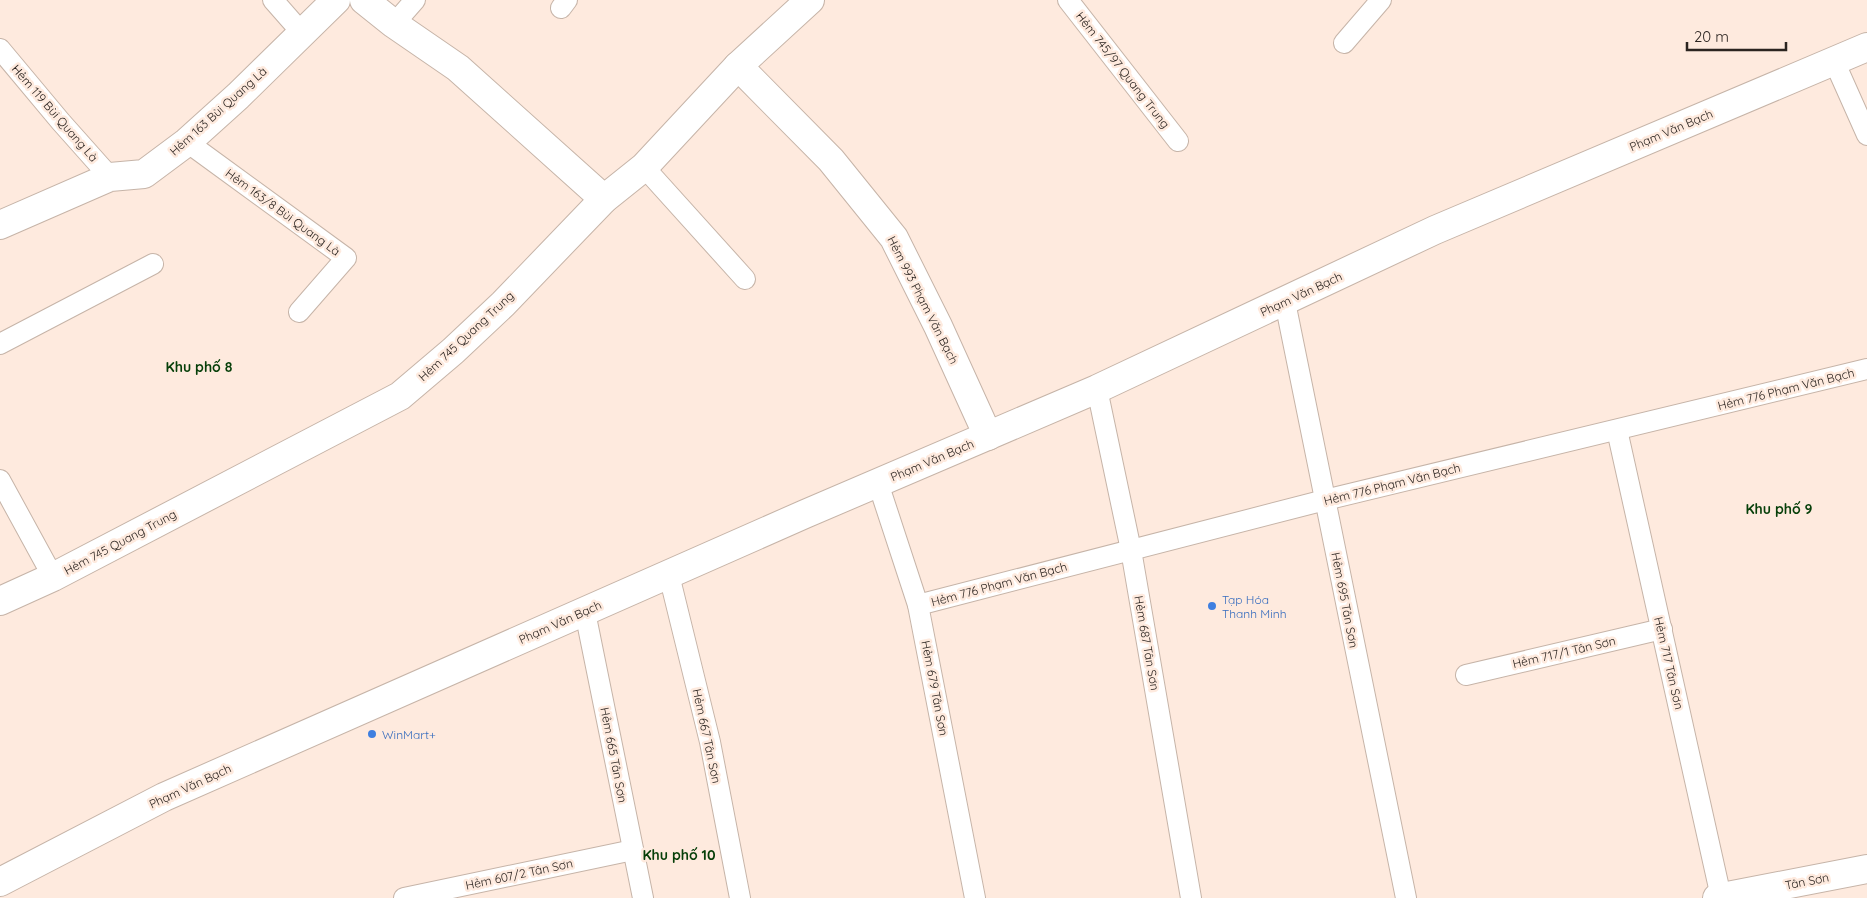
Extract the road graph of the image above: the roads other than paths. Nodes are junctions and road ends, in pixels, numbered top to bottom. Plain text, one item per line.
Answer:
1 (273, 0) edge
2 (336, 0) edge
3 (364, 0) edge
4 (415, 0) edge
5 (810, 0) edge
6 (1068, 0) edge
7 (1381, 0) edge
8 (394, 24) junction
9 (302, 33) junction
10 (1344, 43) dead end
11 (1867, 47) edge
12 (0, 49) edge
13 (1834, 61) junction
14 (738, 66) junction
15 (1867, 135) edge
16 (1178, 141) dead end
17 (187, 142) junction
18 (644, 167) junction
19 (110, 177) junction
20 (604, 199) junction
21 (0, 225) edge
22 (154, 264) dead end
23 (745, 280) dead end
24 (1285, 302) junction
25 (299, 312) dead end
26 (0, 344) edge
27 (1867, 369) edge
28 (1097, 389) junction
29 (1617, 430) junction
30 (988, 436) junction
31 (0, 480) edge
32 (878, 483) junction
33 (1325, 500) junction
34 (1131, 550) junction
35 (669, 575) junction
36 (53, 577) junction
37 (0, 601) edge
38 (918, 605) junction
39 (585, 612) junction
40 (1662, 629) junction
41 (1466, 675) dead end
42 (633, 850) junction
43 (1867, 869) edge
44 (0, 882) edge
45 (404, 898) edge
46 (643, 898) edge
47 (740, 898) edge
48 (975, 898) edge
49 (1191, 898) edge
50 (1406, 898) edge
51 (1719, 898) edge

1 - 9 lane
2 - 9 street, Hẻm 163 Bùi Quang Là
3 - 8 street
4 - 8 lane
5 - 14 street, Hẻm 745 Quang Trung
6 - 16 lane, Hẻm 745/97 Quang Trung
7 - 10 lane
8 - 20 street
9 - 17 street, Hẻm 163 Bùi Quang Là
11 - 13 street, Phạm Văn Bạch
12 - 19 lane, Hẻm 119 Bùi Quang Là
13 - 15 lane
13 - 24 street, Phạm Văn Bạch
14 - 18 street, Hẻm 745 Quang Trung
14 - 30 street, Hẻm 993 Phạm Văn Bạch
17 - 19 street, Hẻm 163 Bùi Quang Là
17 - 25 lane, Hẻm 163/8 Bùi Quang Là
18 - 20 street, Hẻm 745 Quang Trung
18 - 23 lane
19 - 21 street, Hẻm 163 Bùi Quang Là
20 - 36 street, Hẻm 745 Quang Trung
22 - 26 lane
24 - 28 street, Phạm Văn Bạch
24 - 33 lane, Hẻm 695 Tân Sơn
27 - 29 lane, Hẻm 776 Phạm Văn Bạch
28 - 30 street, Phạm Văn Bạch
28 - 34 lane, Hẻm 687 Tân Sơn
29 - 33 lane, Hẻm 776 Phạm Văn Bạch
29 - 40 lane, Hẻm 717 Tân Sơn
30 - 32 street, Phạm Văn Bạch
31 - 36 lane, Hẻm 745 Quang Trung
32 - 35 street, Phạm Văn Bạch
32 - 38 lane, Hẻm 679 Tân Sơn
33 - 34 lane, Hẻm 776 Phạm Văn Bạch
33 - 50 lane, Hẻm 695 Tân Sơn
34 - 38 lane, Hẻm 776 Phạm Văn Bạch
34 - 49 lane, Hẻm 687 Tân Sơn
35 - 39 street, Phạm Văn Bạch
35 - 47 lane, Hẻm 667 Tân Sơn
36 - 37 street, Hẻm 745 Quang Trung
38 - 48 lane, Hẻm 679 Tân Sơn
39 - 42 lane, Hẻm 665 Tân Sơn
39 - 44 street, Phạm Văn Bạch
40 - 41 lane, Hẻm 717/1 Tân Sơn
40 - 51 lane, Hẻm 717 Tân Sơn
42 - 45 lane, Hẻm 607/2 Tân Sơn
42 - 46 lane, Hẻm 665 Tân Sơn
43 - 51 street, Tân Sơn

